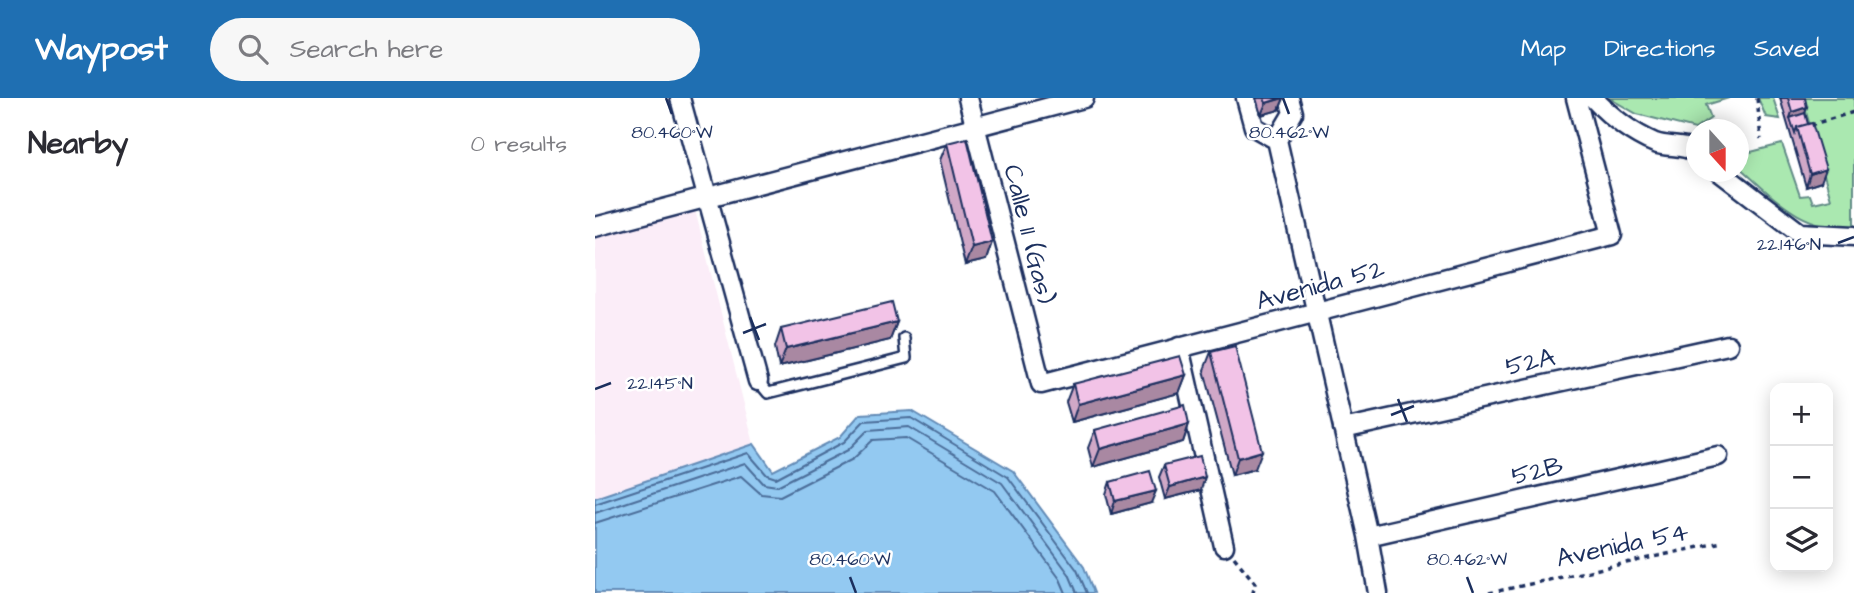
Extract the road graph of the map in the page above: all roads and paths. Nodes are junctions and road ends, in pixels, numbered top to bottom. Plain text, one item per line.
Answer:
1 (680, 98) edge
2 (968, 98) edge
3 (1084, 98) edge
4 (1246, 98) edge
5 (1289, 98) edge
6 (1576, 98) edge
7 (1593, 98) edge
8 (1757, 98) edge
9 (1854, 112) edge
10 (1810, 125) edge
11 (975, 127) junction
12 (1761, 139) dead end
13 (1277, 140) junction
14 (1686, 148) edge
15 (1733, 182) edge
16 (707, 197) junction
17 (595, 227) edge
18 (1854, 236) edge
19 (1315, 312) junction
20 (904, 338) dead end
21 (1728, 345) dead end
22 (1179, 348) junction
23 (758, 381) joint
24 (1041, 384) joint
25 (1343, 429) junction
26 (1718, 456) dead end
27 (1368, 536) junction
28 (1722, 542) dead end
29 (1224, 546) joint
30 (1253, 593) edge
31 (1378, 593) edge
32 (1489, 593) edge

1 - 16 street
2 - 11 street, Calle 11 (Gas)
3 - 11 street
4 - 13 street
5 - 13 street
6 - 19 street, Avenida 52
7 - 14 street
8 - 12 path
9 - 10 path
11 - 16 street
11 - 24 street, Calle 11 (Gas)
13 - 19 street
15 - 18 street
16 - 17 street
16 - 23 street
19 - 22 street, Avenida 52
19 - 25 street
20 - 23 lane
21 - 25 street, 52A
22 - 24 street, Avenida 52
22 - 29 street
25 - 27 street
26 - 27 street, 52B
27 - 31 street
28 - 32 path, Avenida 54
29 - 30 path

